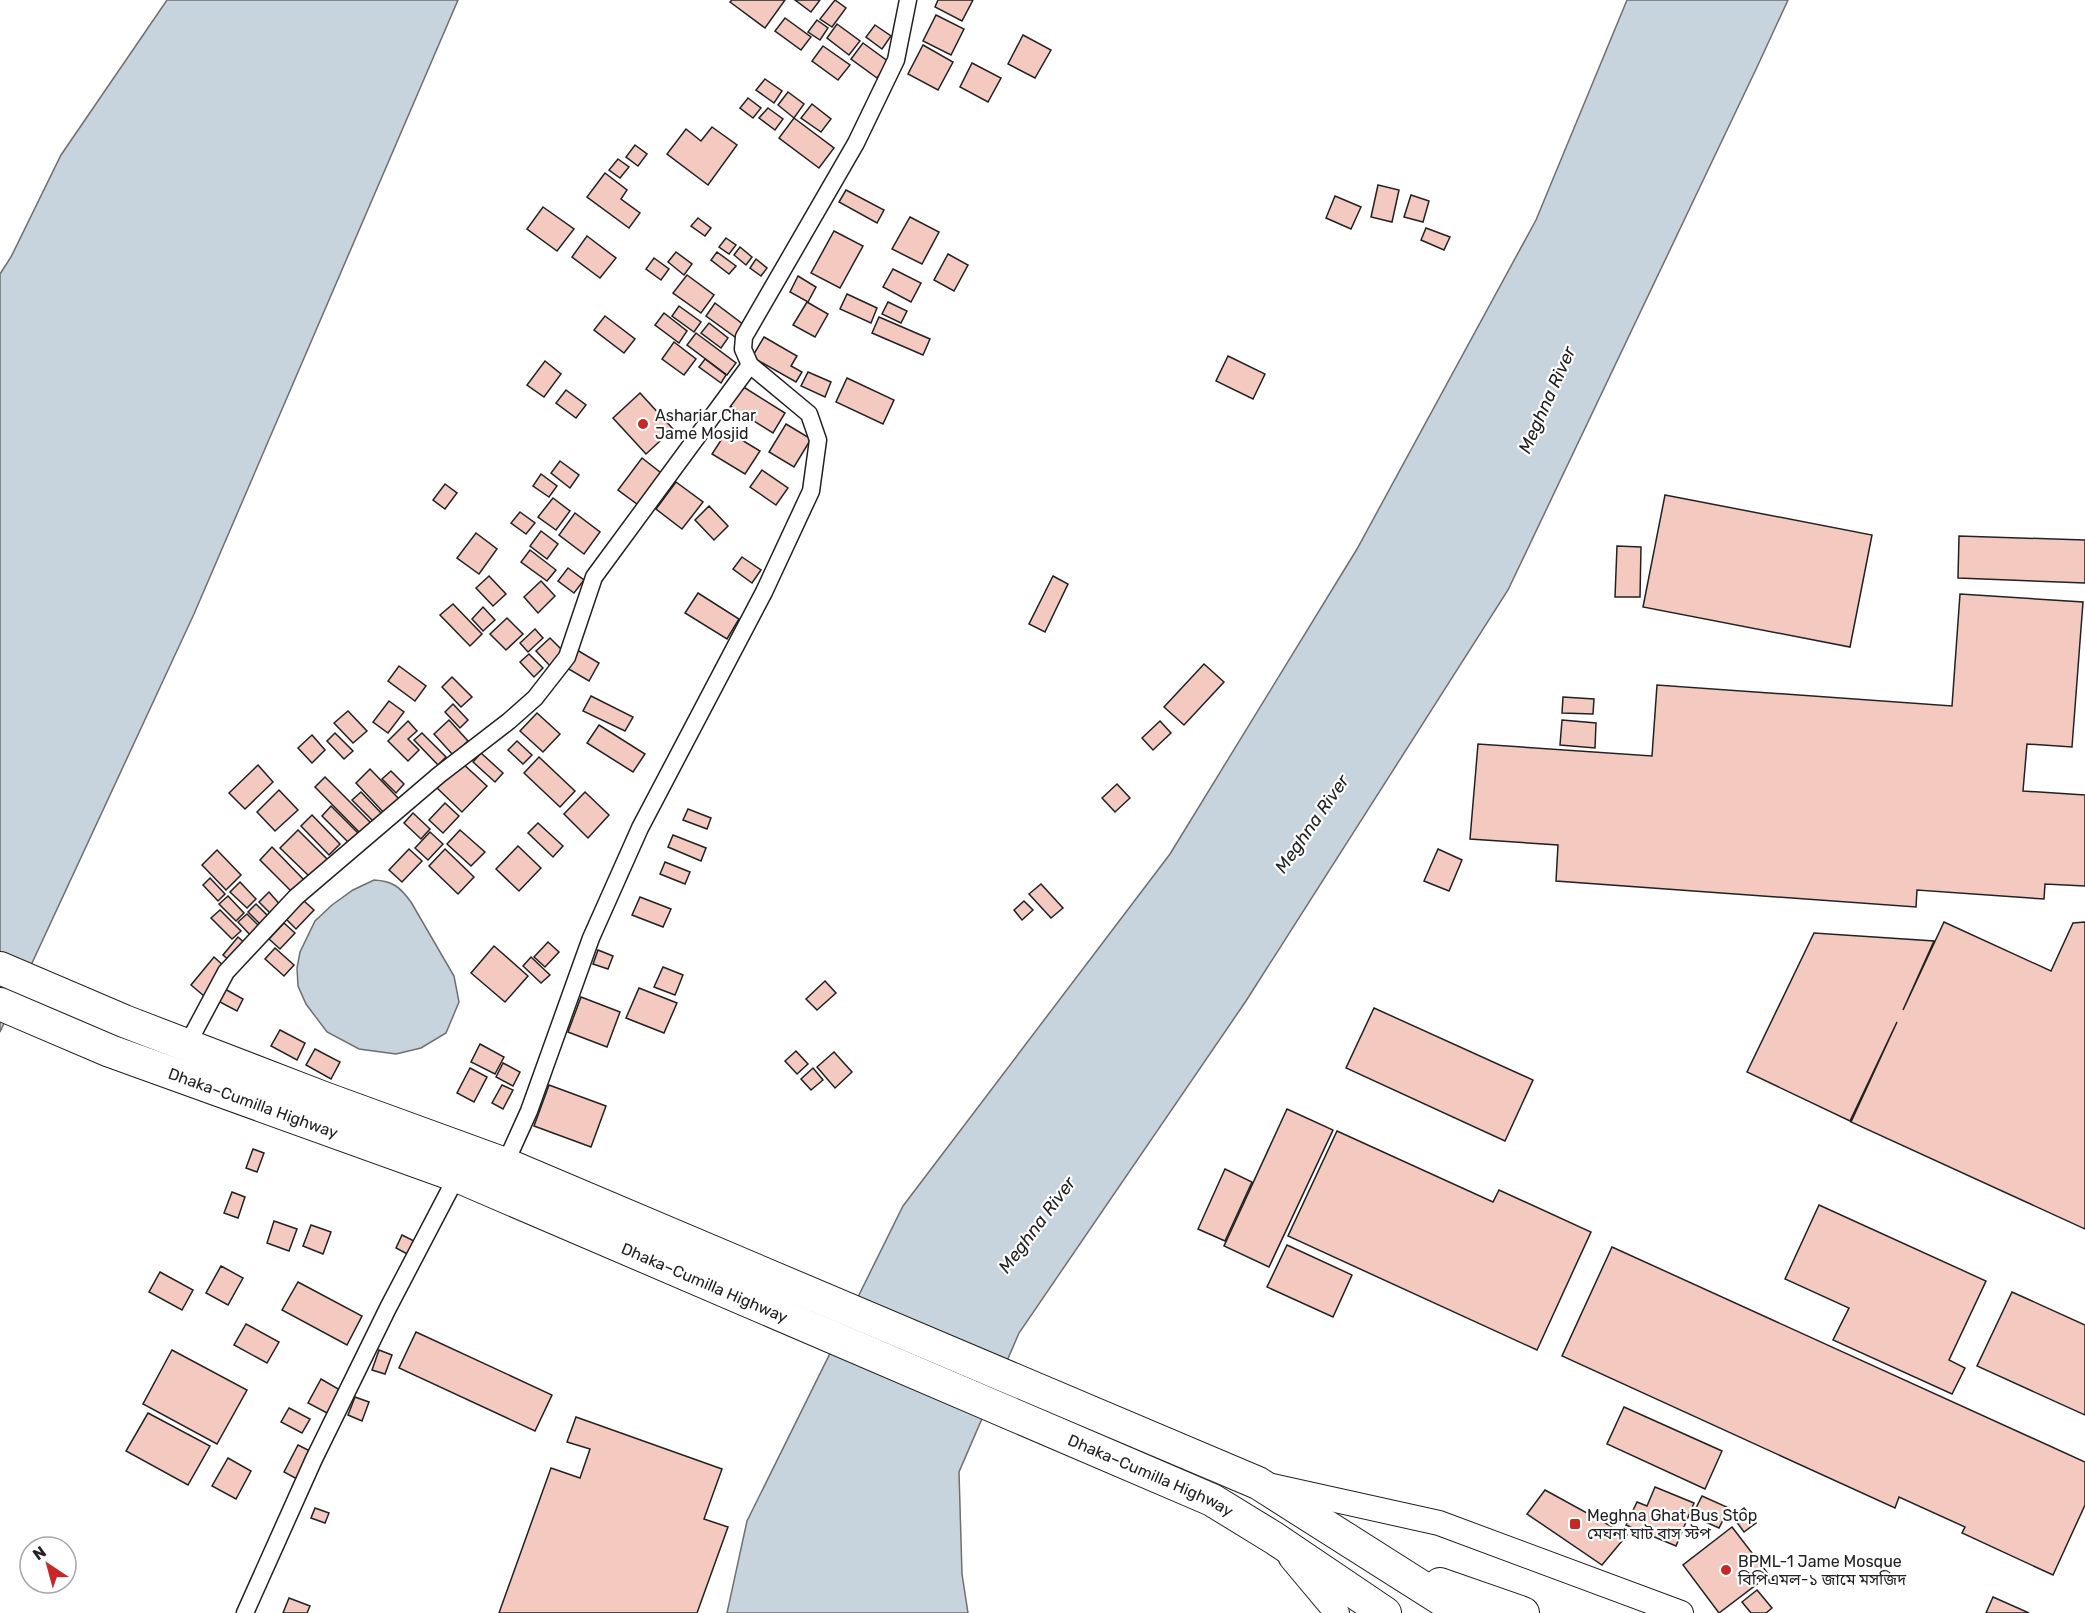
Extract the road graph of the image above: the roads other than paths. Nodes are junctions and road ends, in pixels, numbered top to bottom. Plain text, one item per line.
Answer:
1 (908, 0) edge
2 (750, 365) junction
3 (0, 968) edge
4 (0, 1004) edge
5 (187, 1045) junction
6 (505, 1164) junction
7 (457, 1176) junction
8 (709, 1267) junction
9 (1258, 1483) junction
10 (1274, 1538) junction
11 (1385, 1565) junction
12 (246, 1613) edge
13 (1337, 1613) edge
14 (1385, 1613) edge
15 (1445, 1613) edge
16 (1451, 1613) edge
17 (1456, 1613) edge
18 (1463, 1613) edge
19 (1473, 1613) edge
20 (1481, 1613) edge
21 (1523, 1613) edge
22 (1681, 1613) edge

1 - 2 street
2 - 5 street
2 - 6 street
3 - 5 highway, Dhaka–Cumilla Highway
4 - 7 highway, Dhaka–Cumilla Highway
5 - 6 highway, Dhaka–Cumilla Highway
6 - 8 highway, Dhaka–Cumilla Highway
7 - 8 highway, Dhaka–Cumilla Highway
7 - 12 street
8 - 9 highway, Dhaka–Cumilla Highway
8 - 10 highway, Dhaka–Cumilla Highway
9 - 11 highway, Dhaka–Cumilla Highway
9 - 22 street
10 - 13 street
10 - 14 highway, Dhaka–Cumilla Highway
11 - 15 highway, Dhaka–Cumilla Highway
11 - 16 highway, Dhaka–Cumilla Highway
11 - 17 highway, Dhaka–Cumilla Highway
11 - 18 highway, Dhaka–Cumilla Highway
11 - 19 highway, Dhaka–Cumilla Highway
11 - 20 highway, Dhaka–Cumilla Highway
11 - 21 highway, Dhaka–Cumilla Highway

